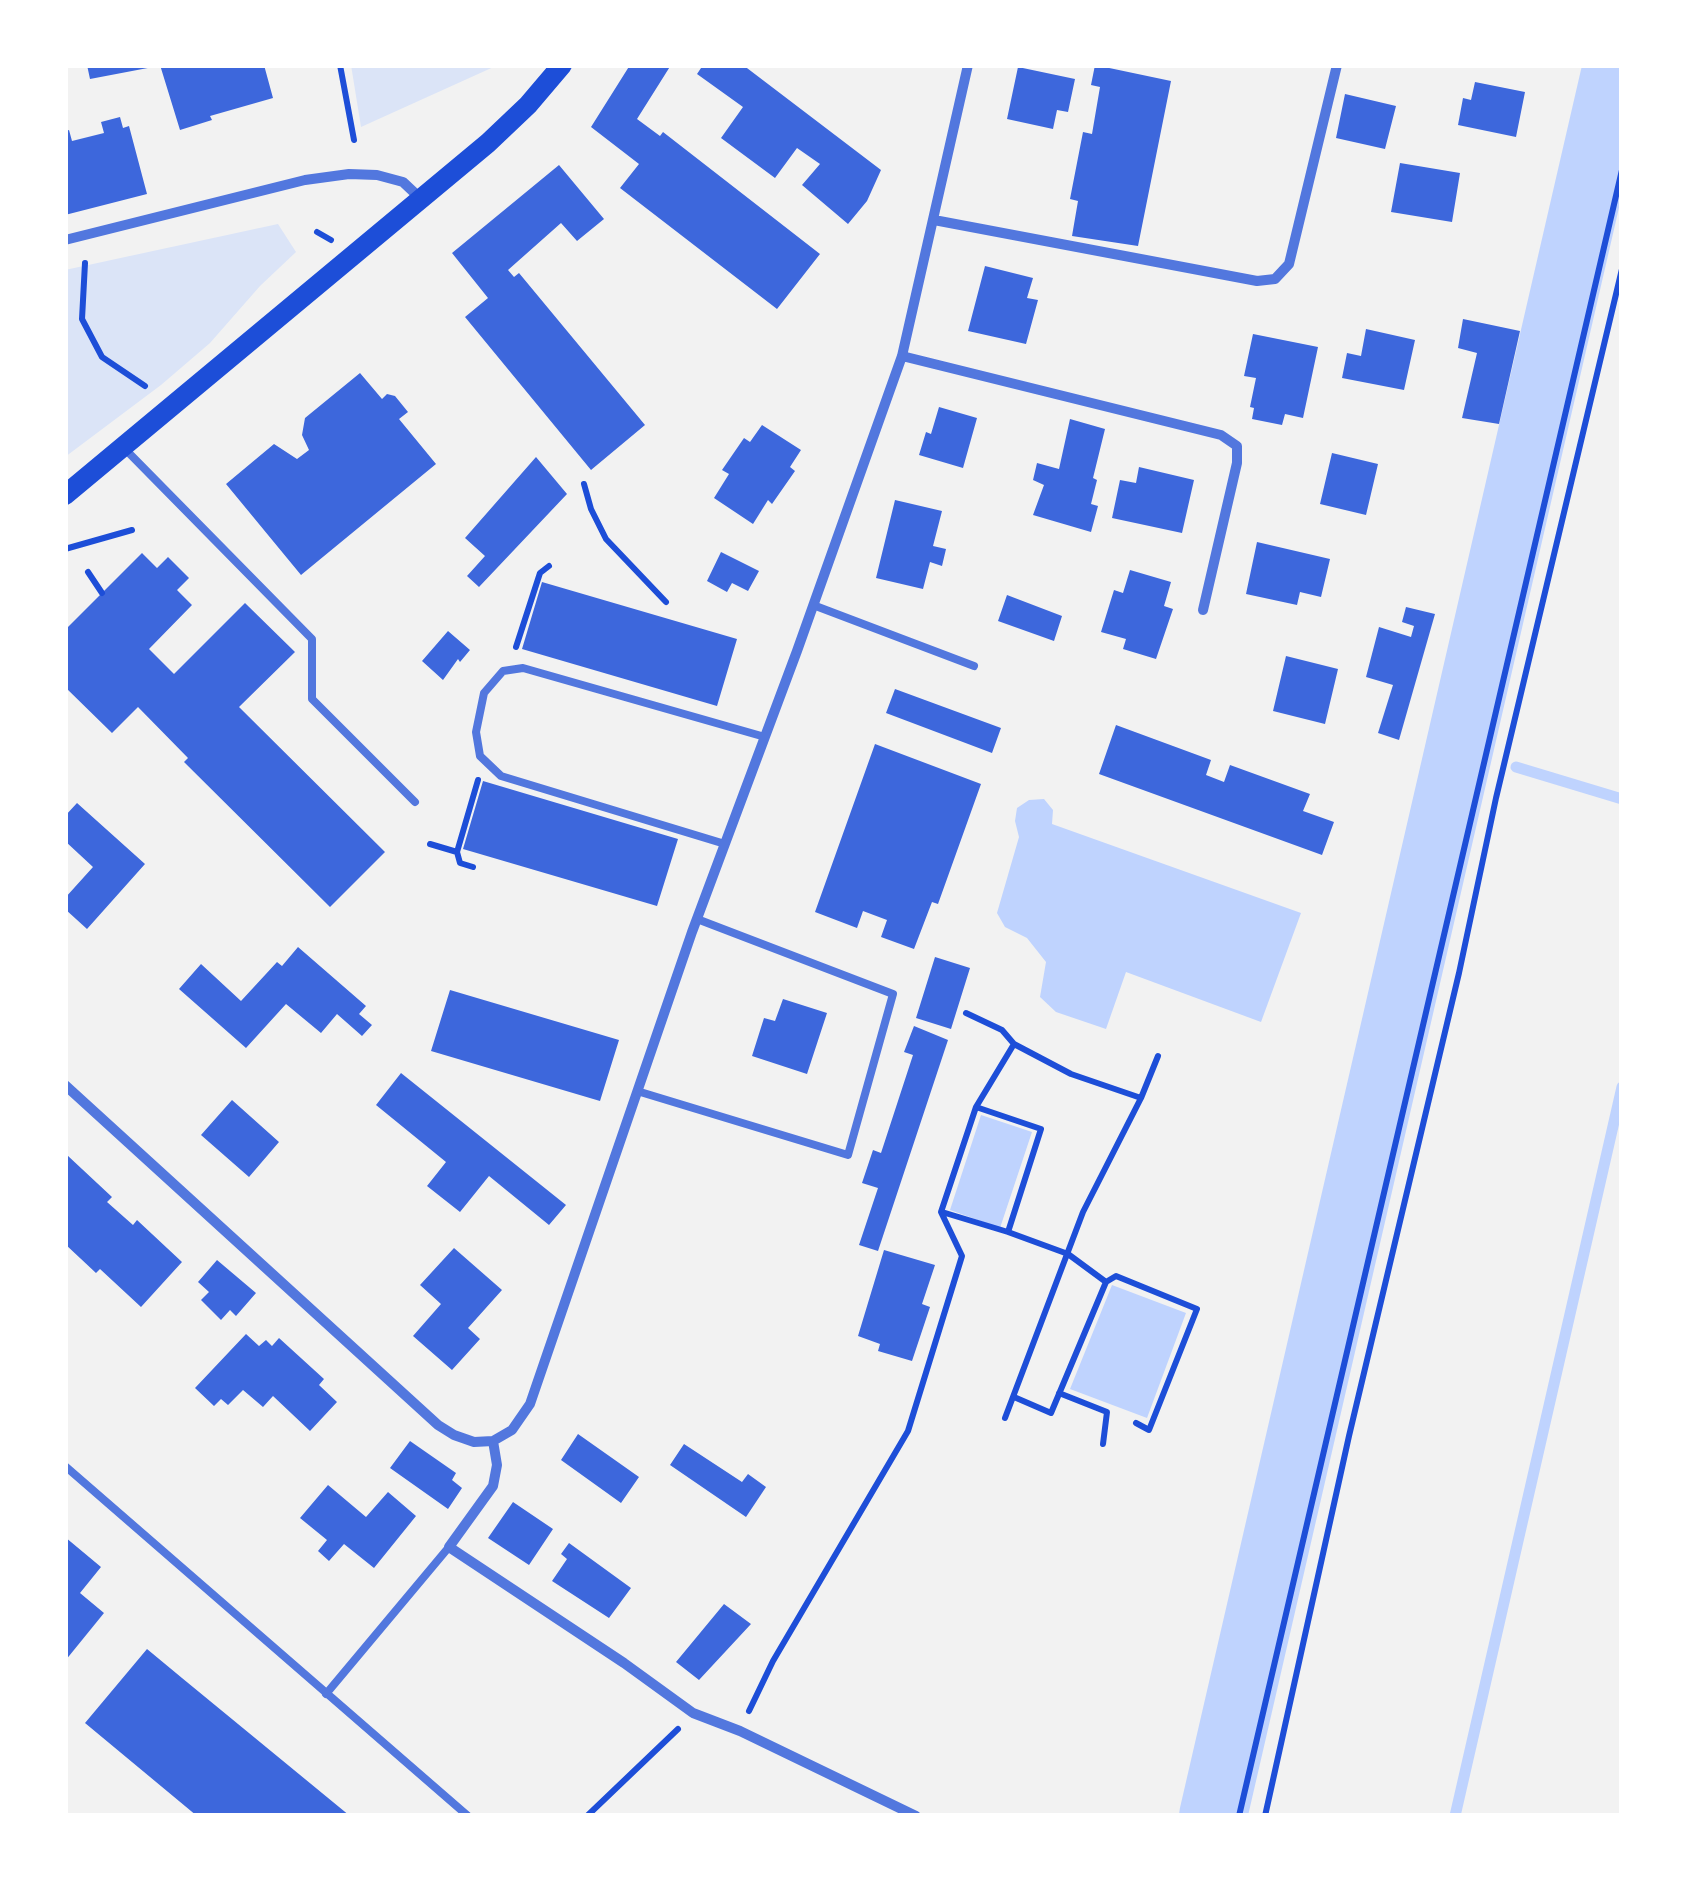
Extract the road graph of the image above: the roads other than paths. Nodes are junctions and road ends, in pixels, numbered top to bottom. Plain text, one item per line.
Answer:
1 (562, 65) edge
2 (968, 65) edge
3 (1337, 65) edge
4 (421, 199) junction
5 (934, 220) junction
6 (65, 240) edge
7 (902, 356) junction
8 (123, 447) junction
9 (65, 495) edge
10 (813, 606) junction
11 (1202, 610) dead end
12 (974, 666) dead end
13 (765, 737) junction
14 (414, 802) dead end
15 (725, 844) junction
16 (697, 919) junction
17 (65, 1085) edge
18 (637, 1091) junction
19 (493, 1441) junction
20 (65, 1466) edge
21 (449, 1547) junction
22 (326, 1694) junction
23 (468, 1816) edge
24 (916, 1816) edge

1 - 4 main road
2 - 5 street
3 - 5 street
4 - 6 street
4 - 8 main road
5 - 7 street
7 - 10 street
7 - 11 street
8 - 9 main road
8 - 14 lane
10 - 12 lane
10 - 13 street
13 - 15 street
13 - 15 lane
15 - 16 street
16 - 18 street
16 - 18 lane
17 - 19 street
18 - 19 street
19 - 21 street
20 - 22 lane
21 - 22 lane
21 - 24 street
22 - 23 lane

